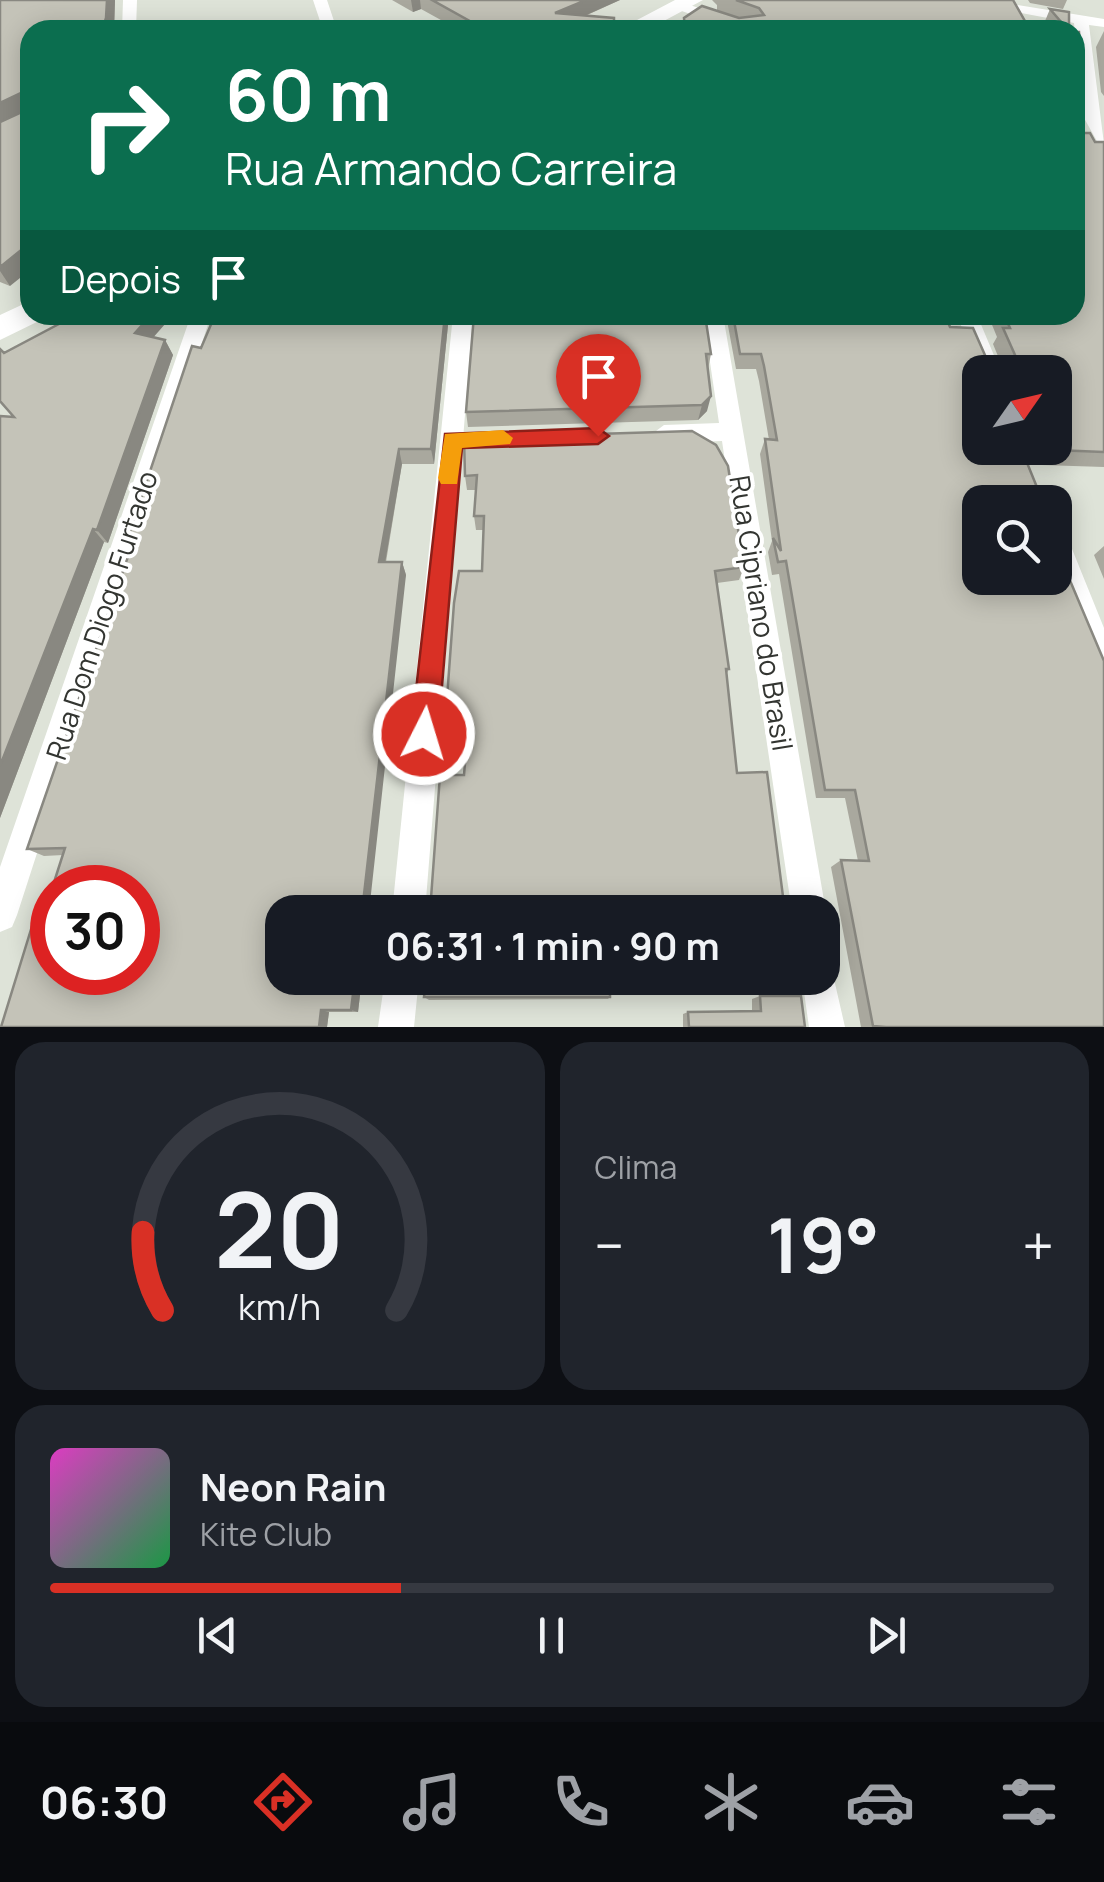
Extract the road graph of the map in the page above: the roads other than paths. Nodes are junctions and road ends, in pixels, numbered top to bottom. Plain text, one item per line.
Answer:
1 (960, 0) edge
2 (687, 3) edge
3 (662, 20) edge
4 (727, 20) edge
5 (1081, 20) edge
6 (1085, 64) edge
7 (1090, 118) edge
8 (1104, 139) edge
9 (199, 325) edge
10 (462, 325) edge
11 (715, 325) edge
12 (971, 325) edge
13 (983, 355) edge
14 (734, 432) junction
15 (638, 435) edge
16 (1072, 582) edge
17 (1104, 663) edge
18 (410, 895) edge
19 (805, 895) edge
20 (0, 915) edge
21 (400, 995) edge
22 (821, 995) edge
23 (396, 1027) edge
24 (826, 1027) edge

1 - 5 street
2 - 3 main road
2 - 4 street
6 - 7 street
7 - 8 street
9 - 20 street, Rua Dom Diogo Furtado
10 - 18 street
11 - 14 street, Rua Cipriano do Brasil
12 - 13 street
14 - 15 street
14 - 19 street, Rua Cipriano do Brasil
16 - 17 street
21 - 23 street
22 - 24 street

